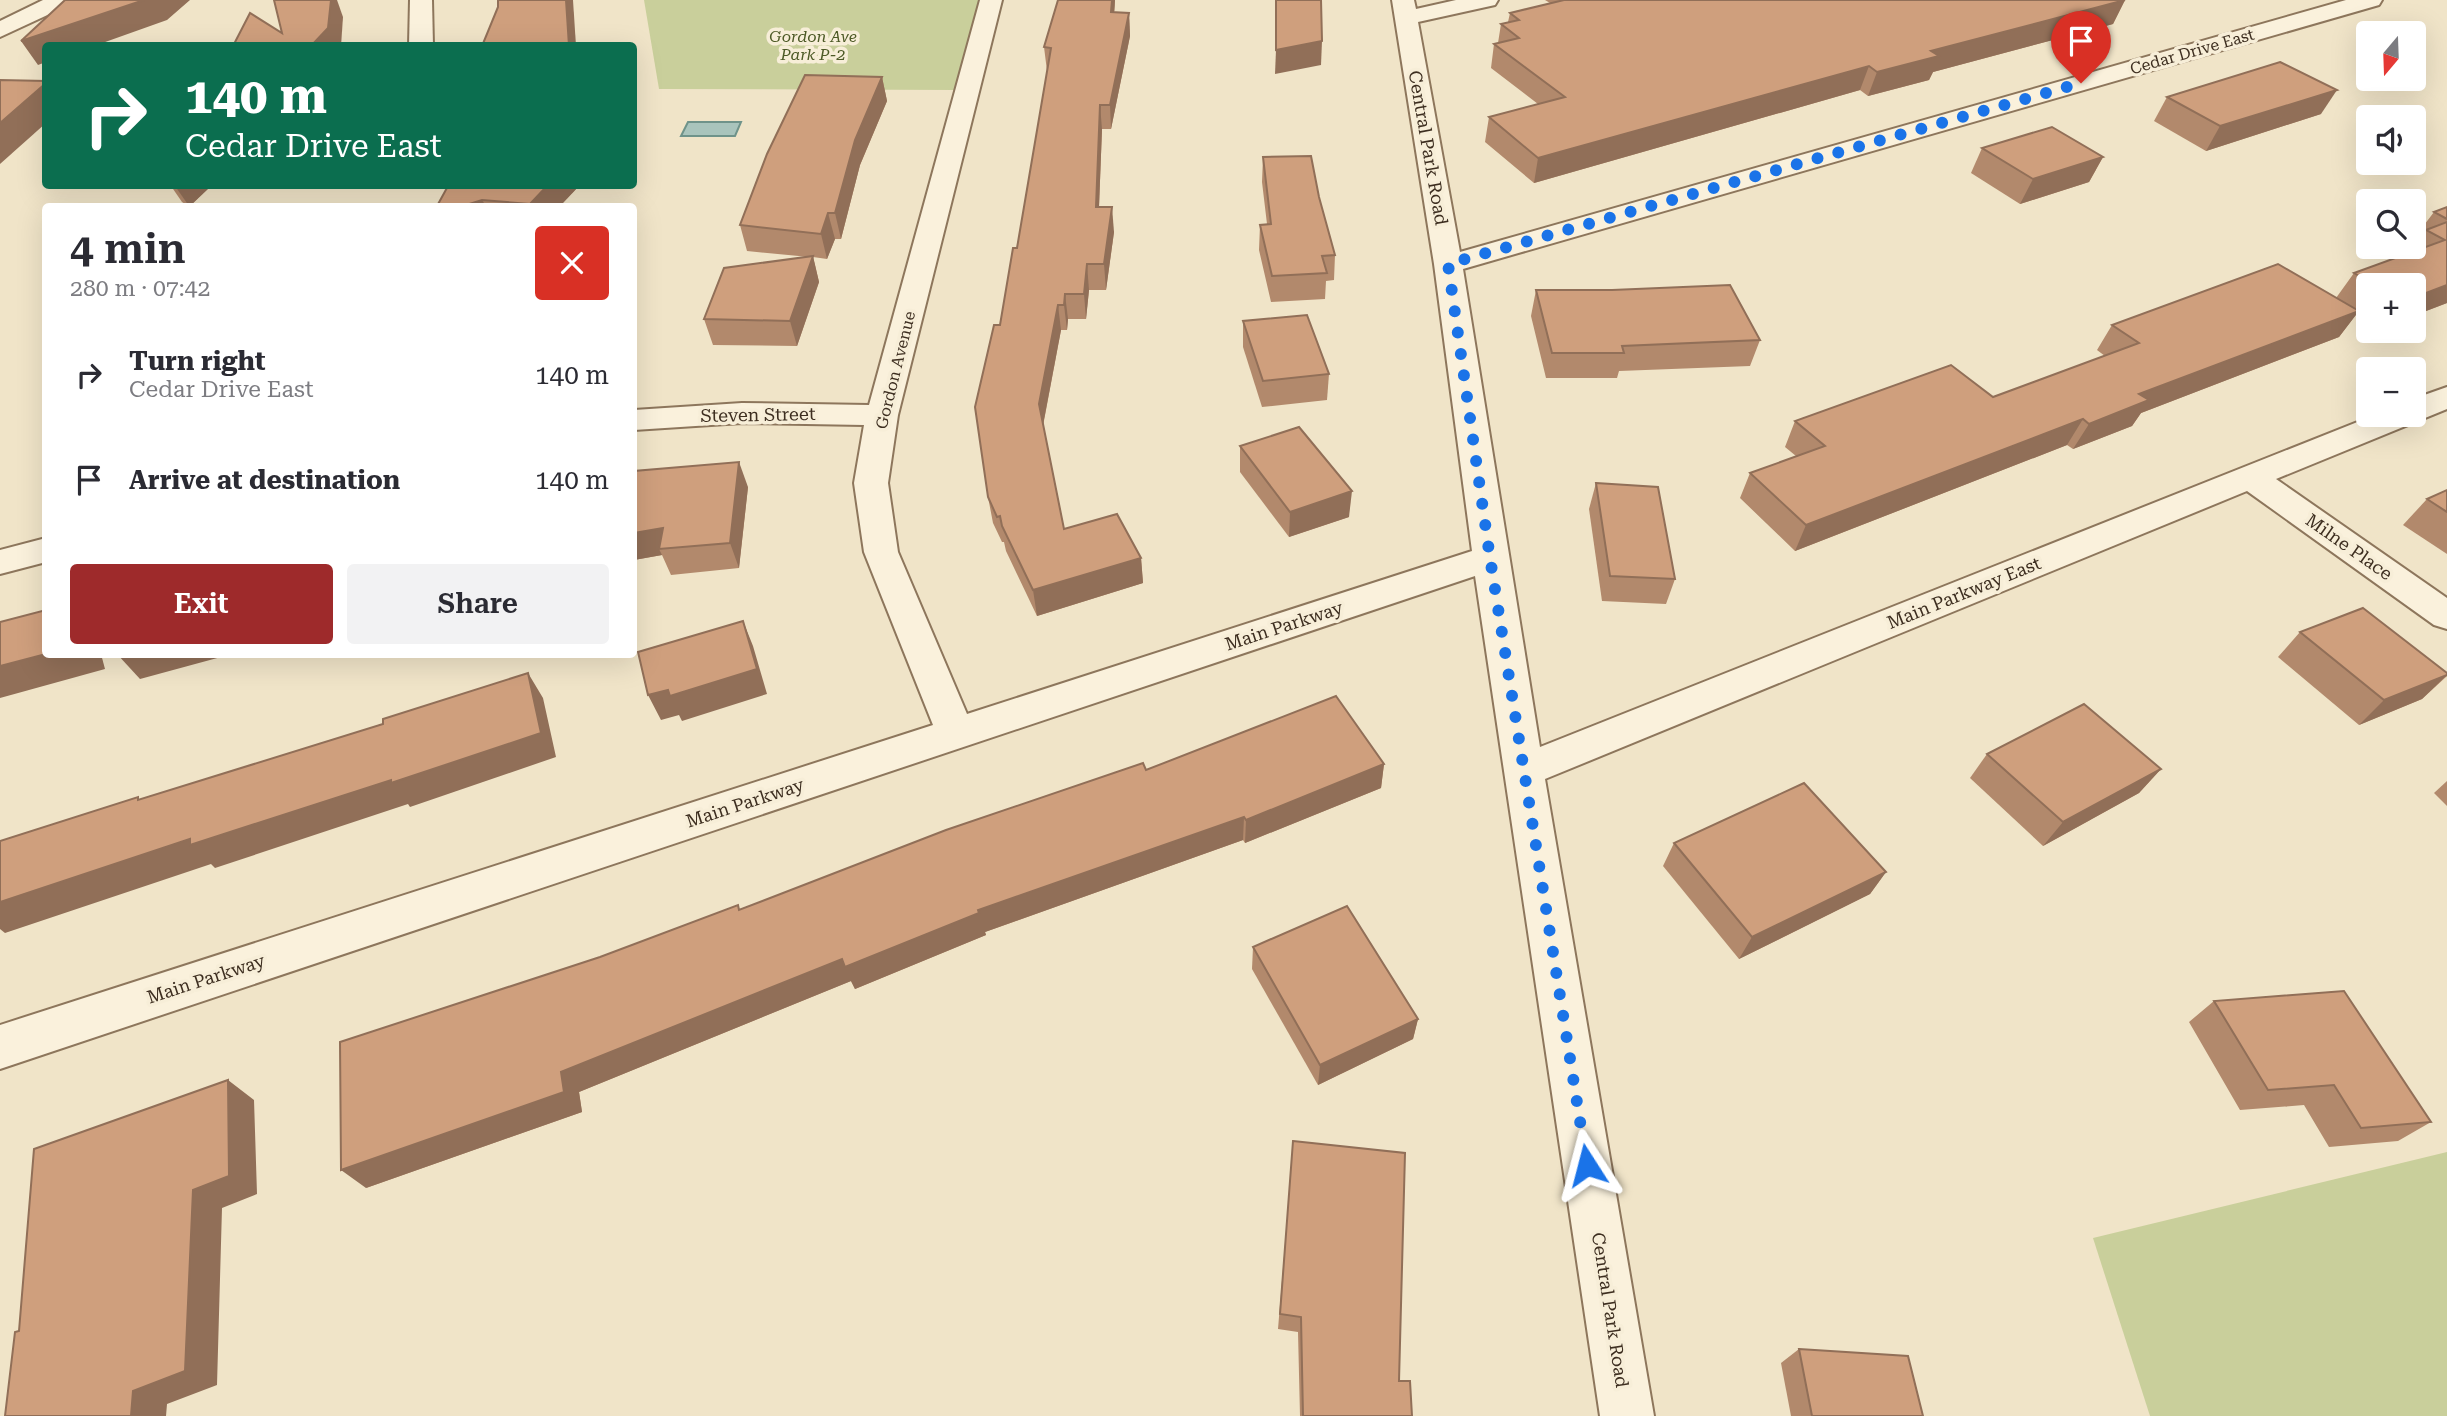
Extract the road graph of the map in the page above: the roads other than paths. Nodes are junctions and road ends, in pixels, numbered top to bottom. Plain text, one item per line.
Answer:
1 (61, 0) edge
2 (421, 0) edge
3 (991, 0) edge
4 (1487, 0) edge
5 (2371, 0) edge
6 (1404, 9) edge
7 (0, 30) edge
8 (422, 42) edge
9 (1448, 264) junction
10 (2447, 397) edge
11 (2426, 406) edge
12 (882, 415) junction
13 (637, 421) edge
14 (2375, 427) edge
15 (2251, 478) junction
16 (42, 552) edge
17 (1490, 558) junction
18 (0, 562) edge
19 (2447, 616) edge
20 (956, 734) junction
21 (1523, 771) junction
22 (0, 1047) edge
23 (1627, 1416) edge

1 - 7 street
2 - 8 street
3 - 12 street, Gordon Avenue
4 - 6 street
5 - 9 street, Cedar Drive East
6 - 9 street, Central Park Road
9 - 17 street, Central Park Road
10 - 11 street
12 - 13 street, Steven Street
12 - 20 street, Gordon Avenue
14 - 15 street, Main Parkway East
15 - 19 street, Milne Place
15 - 21 street, Main Parkway East
16 - 18 street
17 - 20 street, Main Parkway
17 - 21 street, Central Park Road
20 - 22 street, Main Parkway
21 - 23 street, Central Park Road

